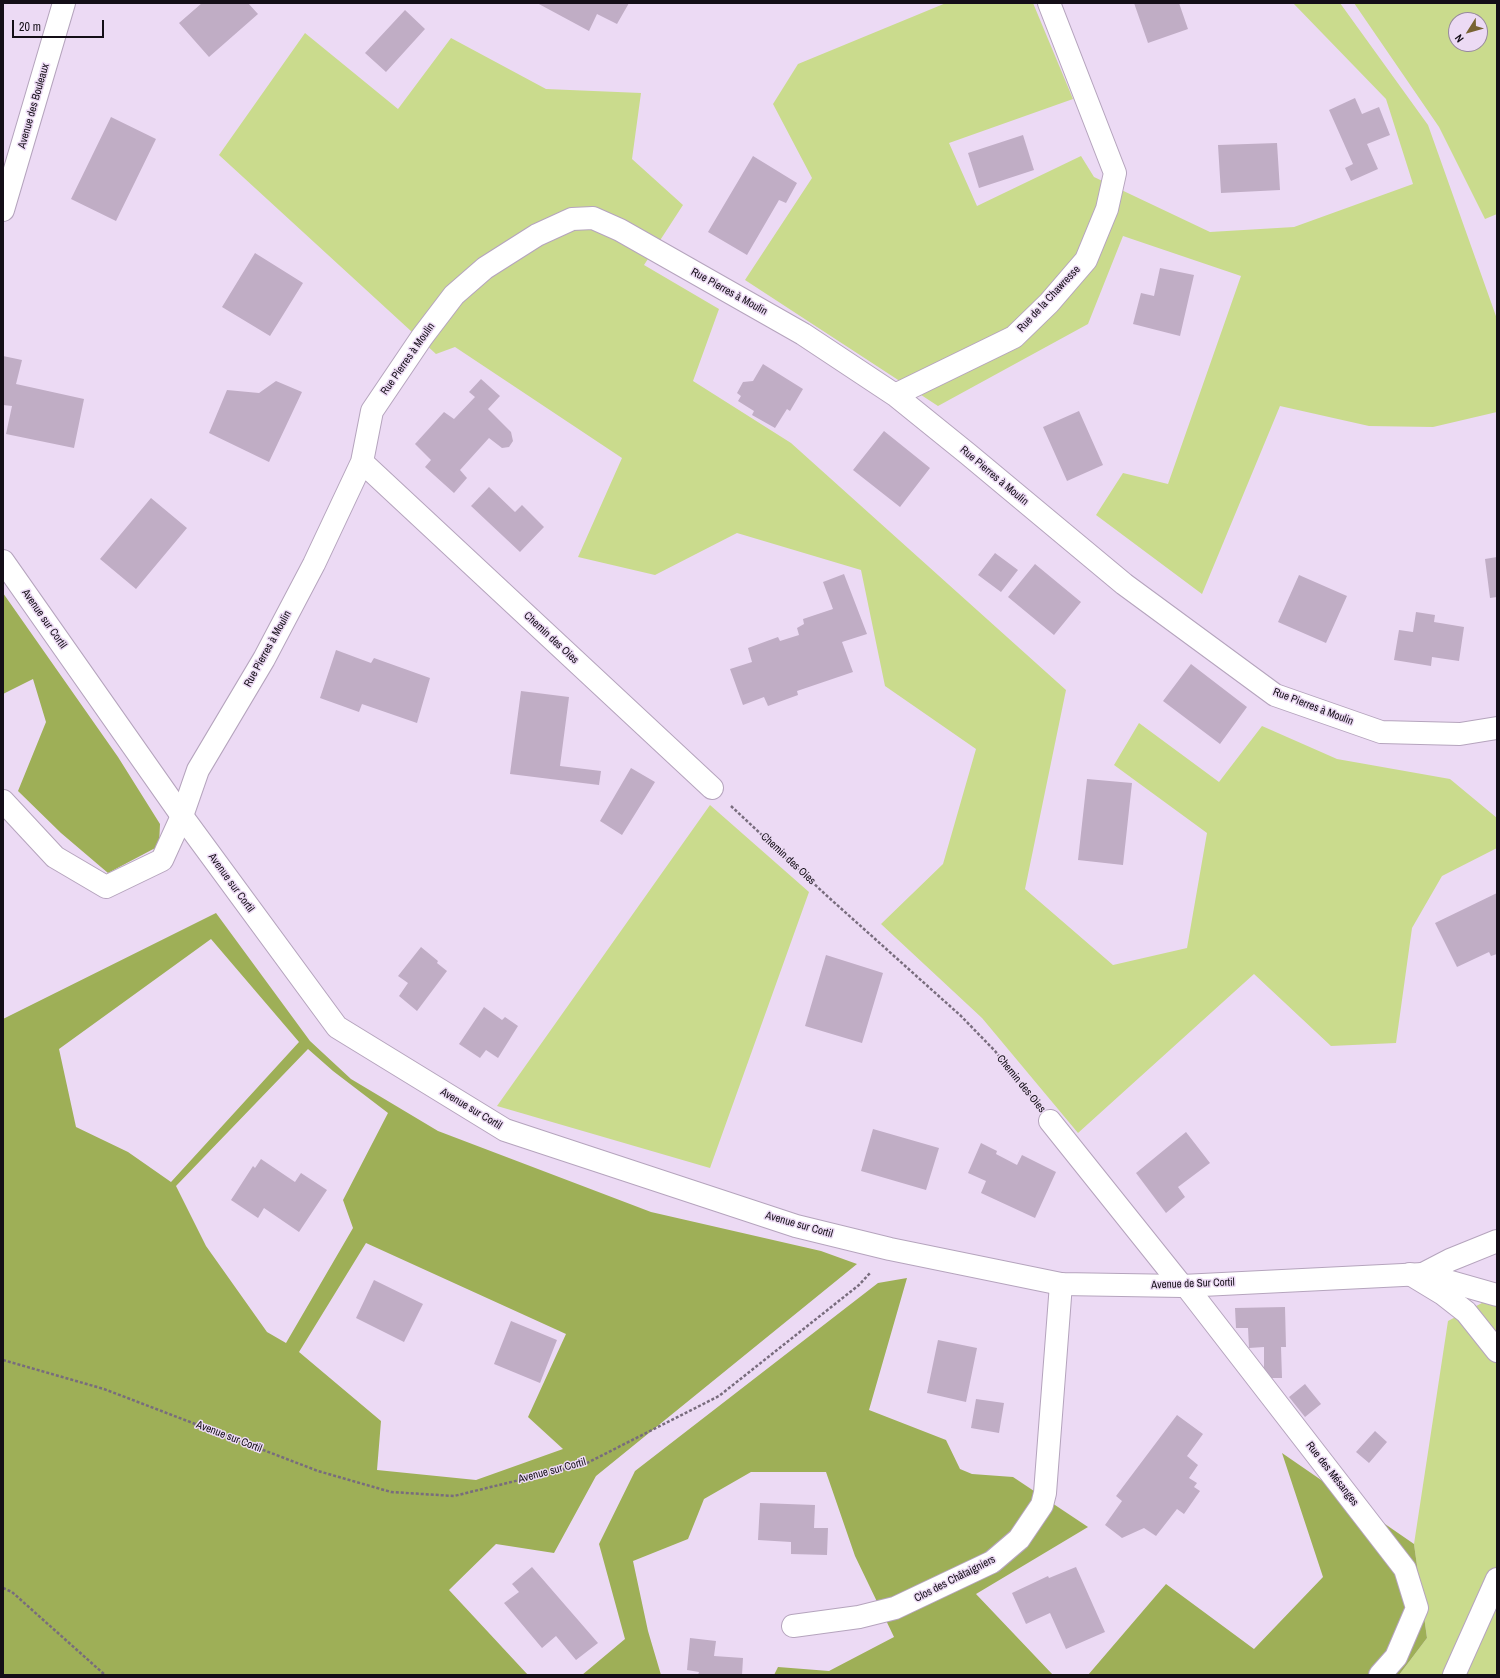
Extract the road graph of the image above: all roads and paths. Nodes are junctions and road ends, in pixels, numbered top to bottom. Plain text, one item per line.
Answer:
1 (64, 3) edge
2 (1049, 3) edge
3 (3, 210) edge
4 (895, 395) junction
5 (362, 462) junction
6 (3, 561) edge
7 (1497, 728) edge
8 (712, 788) joint
9 (3, 801) edge
10 (182, 816) junction
11 (1050, 1121) joint
12 (1497, 1241) edge
13 (890, 1250) junction
14 (1416, 1274) junction
15 (1061, 1284) junction
16 (1184, 1286) junction
17 (1497, 1295) edge
18 (1497, 1351) edge
19 (3, 1360) edge
20 (1497, 1579) edge
21 (3, 1588) edge
22 (793, 1626) dead end
23 (106, 1675) edge
24 (1380, 1675) edge
25 (1454, 1675) edge

1 - 3 main road, Avenue des Bouleaux
2 - 4 main road, Rue de la Chawresse
4 - 5 main road, Rue Pierres à Moulin
4 - 7 main road, Rue Pierres à Moulin
5 - 8 main road, Chemin des Oies
5 - 10 main road, Rue Pierres à Moulin
6 - 10 main road, Avenue sur Cortil
8 - 11 path, Chemin des Oies
9 - 10 main road, Rue Pierres à Moulin
10 - 13 main road, Avenue sur Cortil
11 - 16 main road, Chemin des Oies
12 - 14 main road
13 - 15 main road, Avenue de Sur Cortil
13 - 19 path, Avenue sur Cortil
14 - 16 main road, Avenue de Sur Cortil
14 - 17 main road, Avenue de Sur Cortil
14 - 18 main road
15 - 16 main road, Avenue de Sur Cortil
15 - 22 main road, Clos des Châtaigniers
16 - 24 main road, Rue des Mésanges
20 - 25 main road
21 - 23 path

